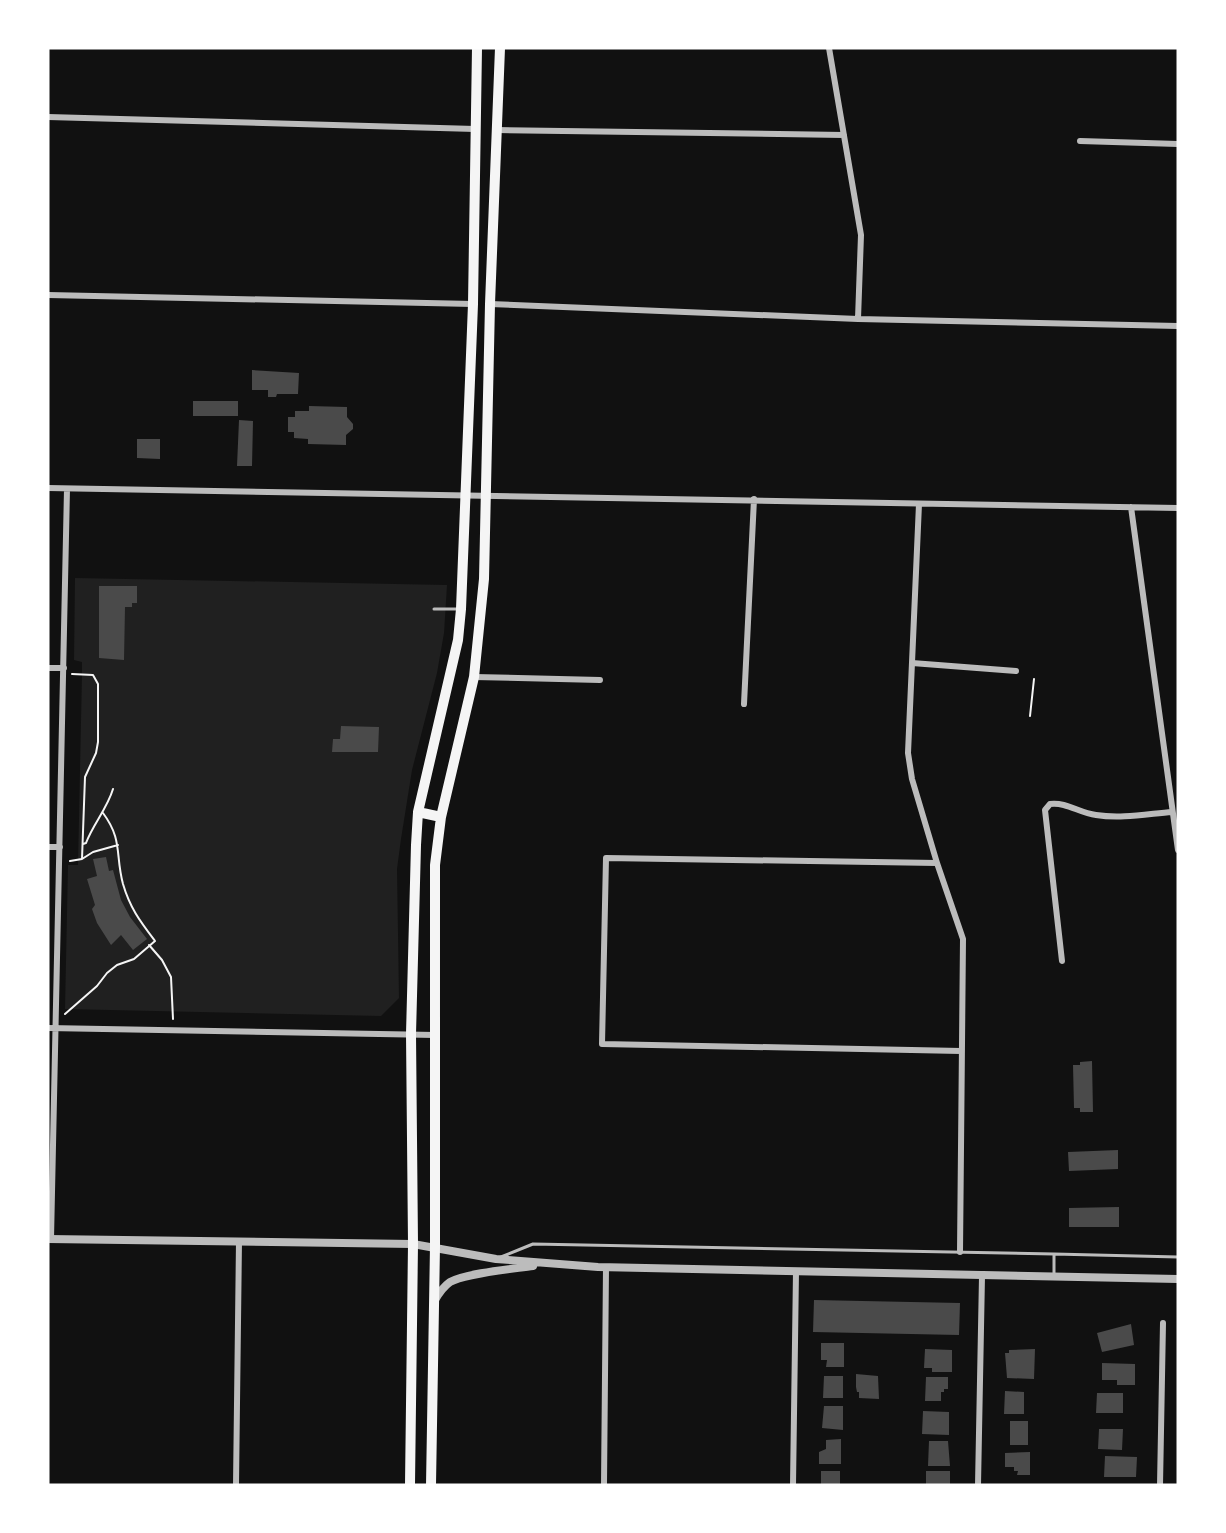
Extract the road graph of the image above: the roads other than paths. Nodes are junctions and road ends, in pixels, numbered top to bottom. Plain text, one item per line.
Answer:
1 (477, 48) edge
2 (500, 48) edge
3 (829, 48) edge
4 (48, 117) edge
5 (475, 129) junction
6 (496, 130) junction
7 (844, 135) junction
8 (1080, 141) dead end
9 (1178, 144) edge
10 (48, 295) edge
11 (473, 304) junction
12 (490, 304) junction
13 (858, 319) junction
14 (1178, 326) edge
15 (48, 488) edge
16 (67, 489) junction
17 (464, 496) junction
18 (485, 497) junction
19 (754, 499) junction
20 (919, 504) junction
21 (1131, 507) junction
22 (1178, 508) edge
23 (434, 609) dead end
24 (461, 609) junction
25 (912, 663) junction
26 (48, 668) edge
27 (64, 671) junction
28 (1016, 671) dead end
29 (474, 677) junction
30 (600, 680) dead end
31 (744, 704) dead end
32 (418, 812) junction
33 (1172, 812) junction
34 (441, 817) junction
35 (48, 848) edge
36 (60, 848) junction
37 (1178, 850) edge
38 (937, 863) junction
39 (1062, 961) dead end
40 (48, 1029) edge
41 (56, 1029) junction
42 (411, 1034) junction
43 (435, 1035) junction
44 (960, 1051) junction
45 (50, 1239) edge
46 (239, 1241) junction
47 (413, 1244) junction
48 (435, 1246) junction
49 (960, 1252) junction
50 (1054, 1254) junction
51 (1178, 1257) edge
52 (496, 1259) junction
53 (543, 1264) junction
54 (606, 1267) junction
55 (796, 1271) junction
56 (982, 1276) junction
57 (1054, 1277) junction
58 (1178, 1279) edge
59 (433, 1305) junction
60 (1163, 1323) dead end
61 (236, 1485) edge
62 (410, 1485) edge
63 (431, 1485) edge
64 (604, 1485) edge
65 (793, 1485) edge
66 (978, 1485) edge
67 (1160, 1485) edge

1 - 5 highway
2 - 6 highway
3 - 7 street
4 - 5 street
5 - 11 highway
6 - 7 street
6 - 12 highway
7 - 13 street
8 - 9 street
10 - 11 street
11 - 17 highway
12 - 13 street
12 - 18 highway
13 - 14 street
15 - 16 street
16 - 17 street
16 - 27 street
17 - 18 street
17 - 24 highway
18 - 19 street
18 - 29 highway
19 - 20 street
19 - 31 street
20 - 21 street
20 - 25 street
21 - 22 street
21 - 33 street
23 - 24 lane
24 - 32 highway
25 - 28 street
25 - 38 street
26 - 27 street
27 - 36 street
29 - 30 street
29 - 34 highway
32 - 34 highway
32 - 42 highway
33 - 37 street
33 - 39 street
34 - 43 highway
35 - 36 street
36 - 41 street
38 - 44 street
38 - 44 street
40 - 41 street
41 - 42 street
41 - 45 street
42 - 43 street
42 - 47 highway
43 - 48 highway
44 - 49 street
45 - 46 street
46 - 47 street
46 - 61 street
47 - 48 street
47 - 62 highway
48 - 52 street
48 - 59 highway
49 - 50 lane
49 - 52 lane
50 - 51 lane
50 - 57 lane
52 - 53 street
53 - 54 street
53 - 59 street
54 - 55 street
54 - 64 street
55 - 56 street
55 - 65 street
56 - 57 street
56 - 66 street
57 - 58 street
59 - 63 highway
60 - 67 street

